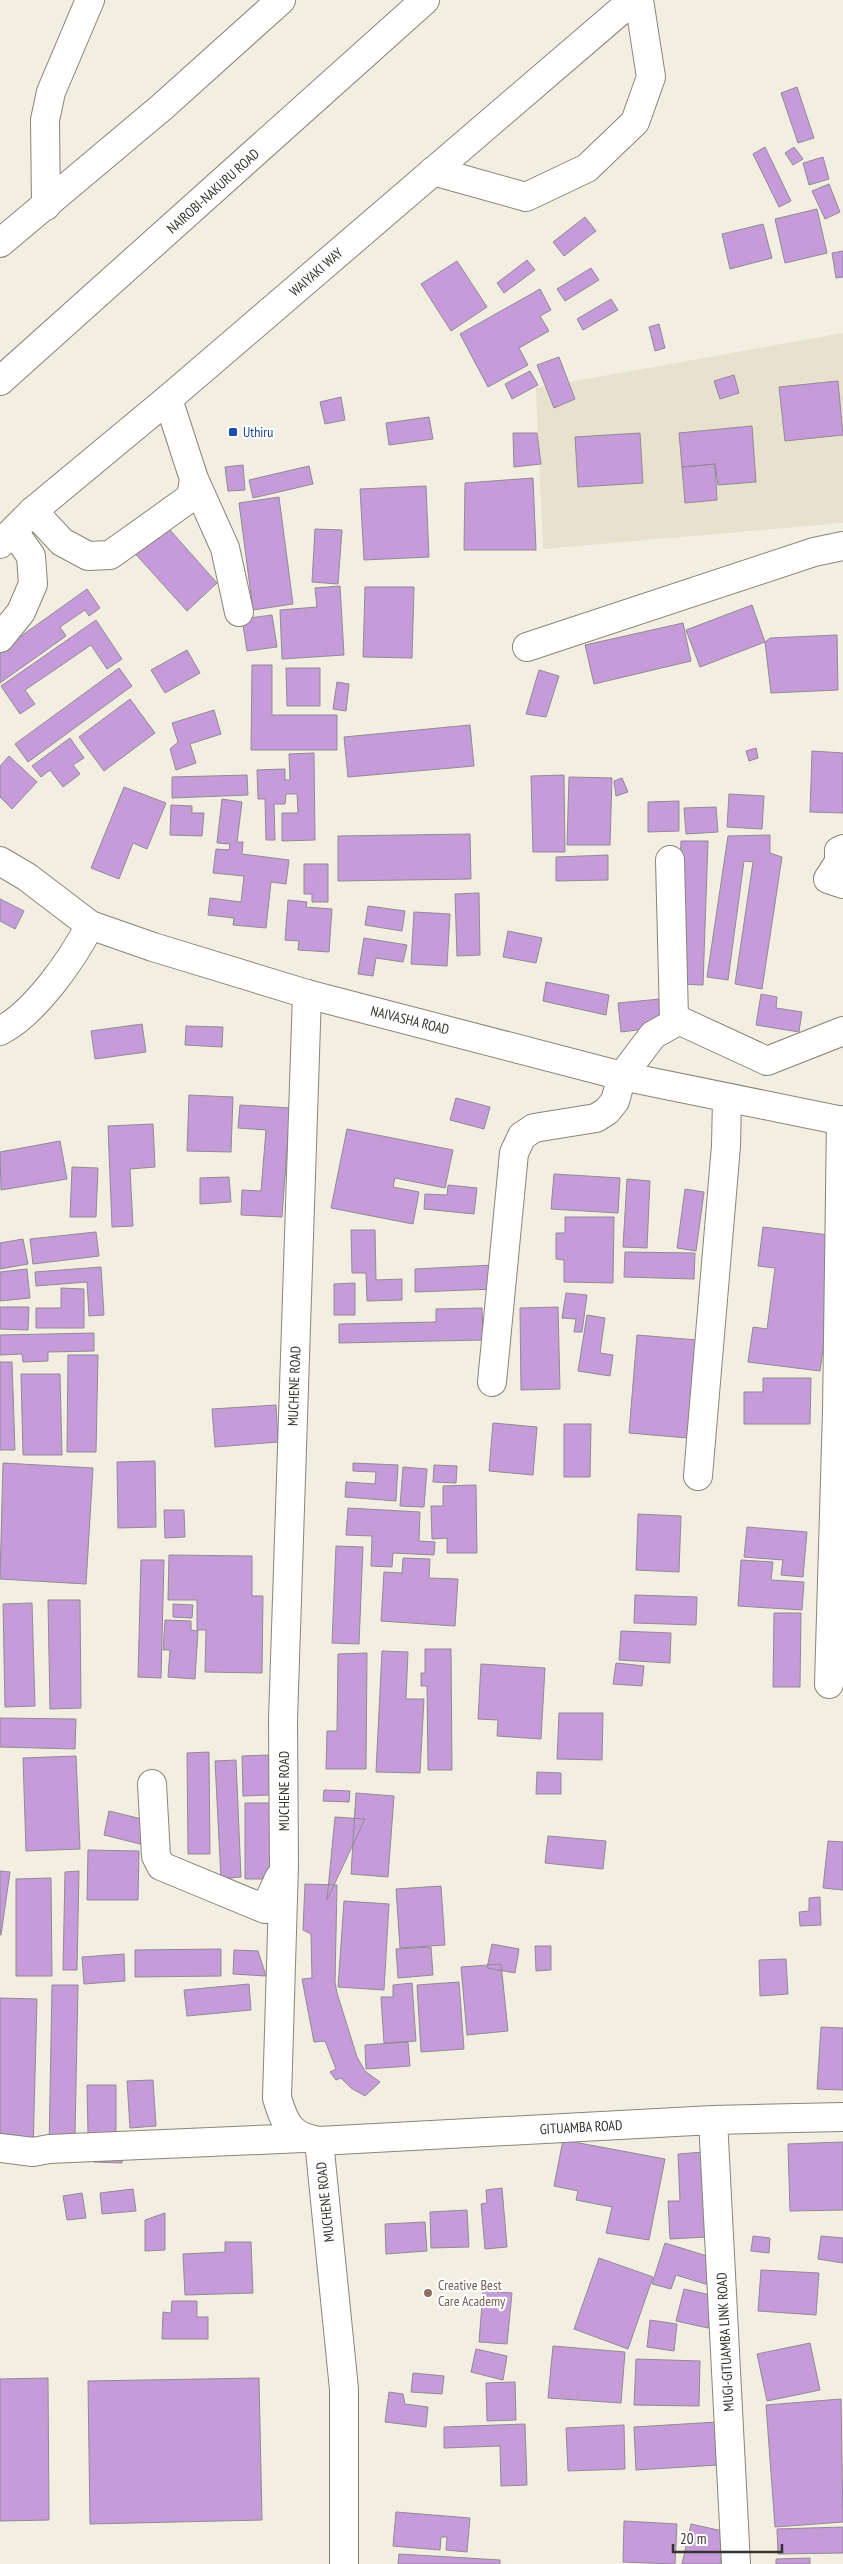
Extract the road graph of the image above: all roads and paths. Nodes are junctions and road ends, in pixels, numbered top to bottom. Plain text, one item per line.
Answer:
1 (90, 0) edge
2 (281, 0) edge
3 (425, 0) edge
4 (633, 0) edge
5 (640, 0) edge
6 (433, 171) junction
7 (46, 206) junction
8 (0, 243) edge
9 (0, 381) edge
10 (168, 399) junction
11 (194, 479) junction
12 (33, 512) junction
13 (7, 538) edge
14 (843, 546) edge
15 (239, 612) dead end
16 (0, 638) edge
17 (527, 648) dead end
18 (843, 849) edge
19 (670, 860) dead end
20 (0, 861) edge
21 (843, 884) edge
22 (90, 925) junction
23 (307, 994) junction
24 (674, 1018) junction
25 (843, 1023) edge
26 (843, 1031) edge
27 (0, 1032) edge
28 (622, 1076) junction
29 (727, 1099) junction
30 (842, 1120) edge
31 (492, 1382) dead end
32 (698, 1476) dead end
33 (829, 1684) dead end
34 (152, 1784) dead end
35 (284, 1865) junction
36 (843, 2118) edge
37 (712, 2120) junction
38 (311, 2140) junction
39 (0, 2148) edge
40 (344, 2564) edge
41 (736, 2564) edge

1 - 7 main road
2 - 7 main road
3 - 9 main road, NAIROBI-NAKURU ROAD
4 - 6 main road, WAIYAKI WAY
5 - 6 main road
6 - 10 main road, WAIYAKI WAY
7 - 8 main road
10 - 11 main road
10 - 12 main road, WAIYAKI WAY
11 - 12 main road
11 - 15 main road
12 - 13 main road, WAIYAKI WAY
13 - 16 main road
14 - 17 main road
18 - 21 main road
19 - 24 main road
20 - 22 main road, NAIVASHA ROAD
22 - 23 main road, NAIVASHA ROAD
22 - 27 main road
23 - 28 main road, NAIVASHA ROAD
23 - 35 main road, MUCHENE ROAD
24 - 26 main road
24 - 28 main road
25 - 26 main road
28 - 29 main road, NAIVASHA ROAD
28 - 31 main road
29 - 30 main road, NAIVASHA ROAD
29 - 32 main road
30 - 33 main road
34 - 35 main road
35 - 38 main road, MUCHENE ROAD
36 - 37 main road, GITUAMBA ROAD
37 - 38 main road, GITUAMBA ROAD
37 - 41 main road, MUGI-GITUAMBA LINK ROAD
38 - 39 main road, GITUAMBA ROAD
38 - 40 main road, MUCHENE ROAD

